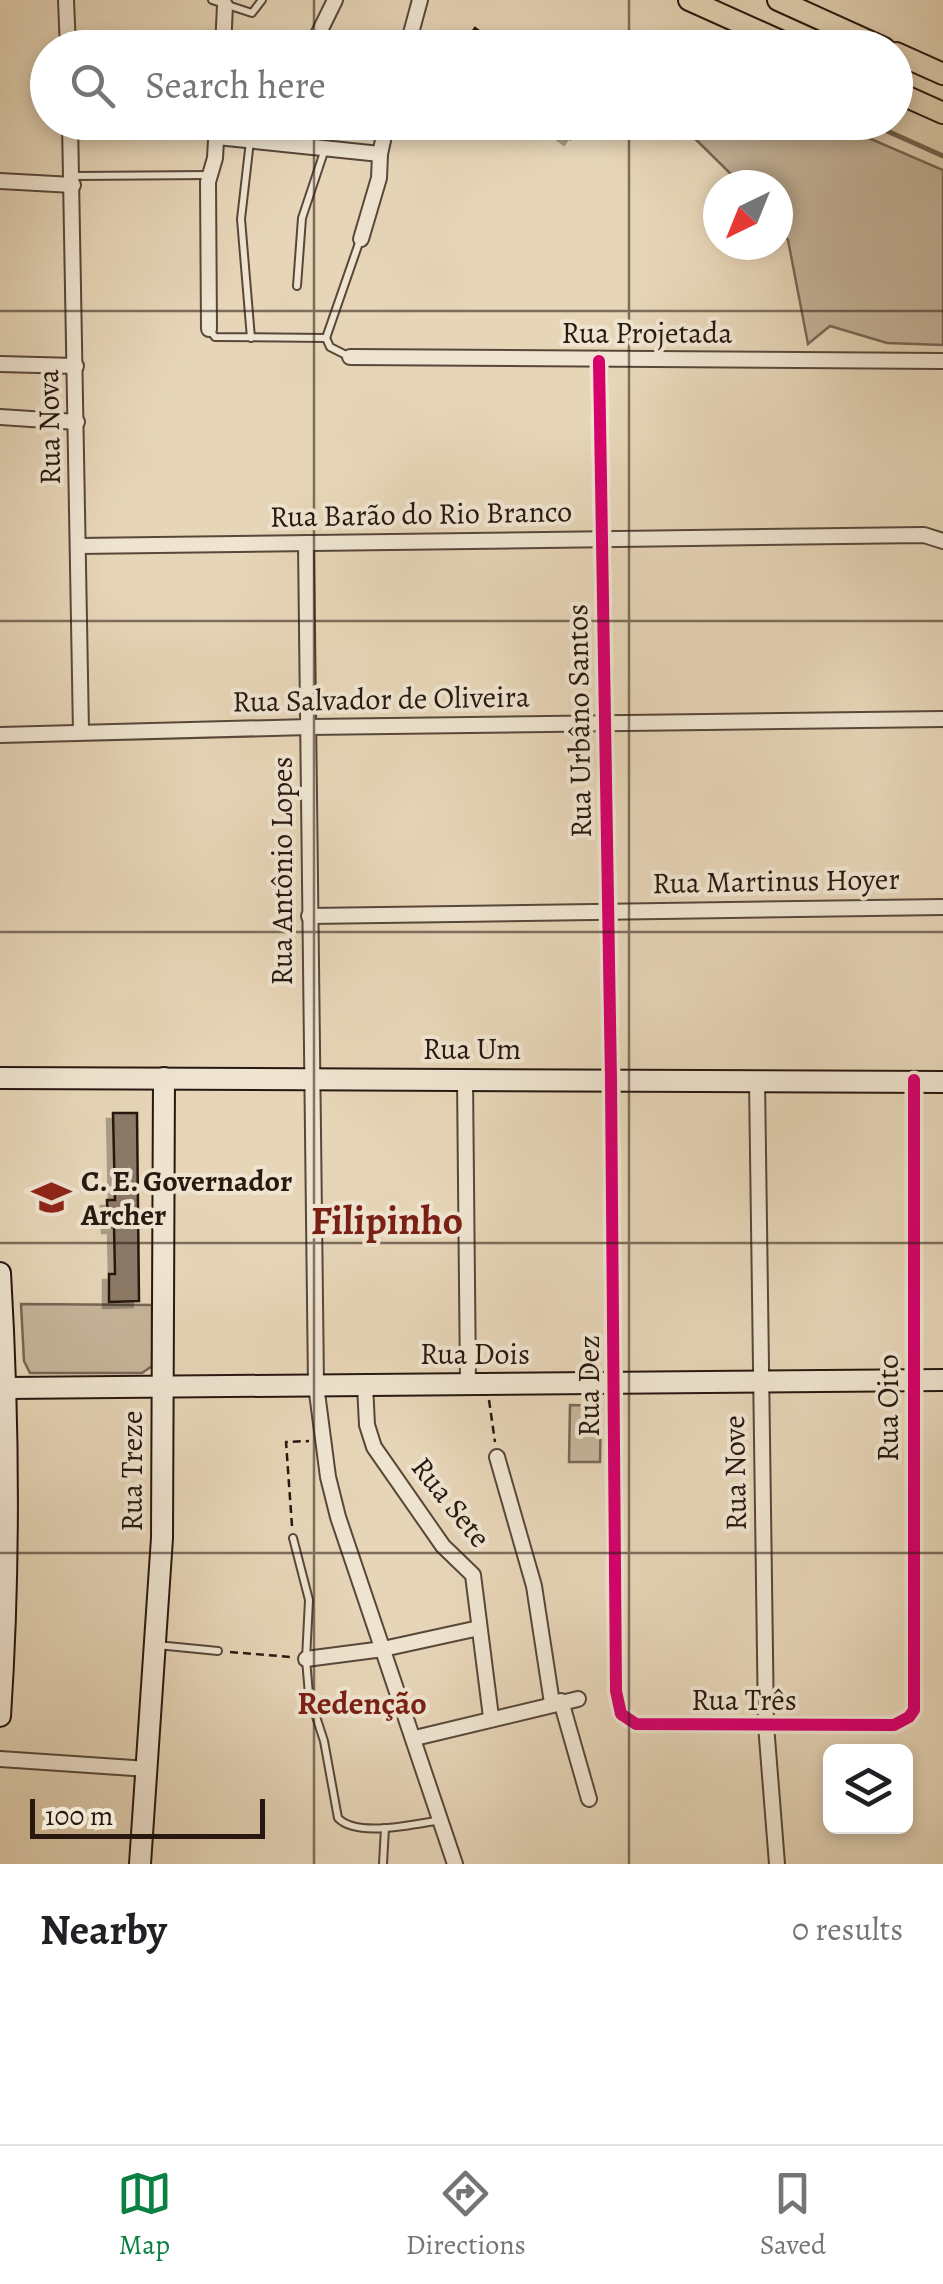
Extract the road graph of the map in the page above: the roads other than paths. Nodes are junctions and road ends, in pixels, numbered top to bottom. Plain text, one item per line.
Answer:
1 (66, 0) edge
2 (262, 0) edge
3 (335, 0) edge
4 (420, 0) edge
5 (763, 0) edge
6 (778, 0) edge
7 (697, 2) edge
8 (218, 3) edge
9 (816, 17) junction
10 (67, 30) edge
11 (222, 30) edge
12 (320, 30) edge
13 (412, 30) edge
14 (757, 30) edge
15 (845, 30) edge
16 (913, 61) edge
17 (943, 74) edge
18 (913, 100) edge
19 (943, 113) edge
20 (71, 140) edge
21 (215, 140) edge
22 (250, 140) joint
23 (383, 140) edge
24 (325, 148) junction
25 (380, 154) junction
26 (210, 175) junction
27 (72, 180) junction
28 (0, 182) edge
29 (360, 238) joint
30 (297, 286) dead end
31 (209, 329) joint
32 (251, 338) junction
33 (326, 338) junction
34 (350, 358) joint
35 (599, 361) junction
36 (943, 361) edge
37 (0, 364) edge
38 (76, 366) junction
39 (0, 417) edge
40 (77, 422) junction
41 (601, 539) junction
42 (943, 541) edge
43 (306, 542) junction
44 (78, 546) junction
45 (943, 719) edge
46 (605, 724) junction
47 (309, 727) junction
48 (82, 732) junction
49 (0, 735) edge
50 (943, 906) edge
51 (607, 910) junction
52 (310, 916) junction
53 (0, 1078) edge
54 (164, 1078) junction
55 (311, 1079) junction
56 (465, 1079) junction
57 (611, 1080) junction
58 (758, 1080) junction
59 (914, 1080) junction
60 (943, 1082) edge
61 (0, 1273) edge
62 (913, 1380) junction
63 (943, 1380) edge
64 (761, 1381) junction
65 (614, 1382) junction
66 (478, 1384) junction
67 (316, 1385) junction
68 (365, 1385) junction
69 (162, 1386) junction
70 (6, 1388) junction
71 (497, 1456) road end
72 (293, 1538) road end
73 (479, 1628) junction
74 (156, 1645) junction
75 (383, 1650) junction
76 (218, 1651) road end
77 (306, 1659) junction
78 (616, 1691) joint
79 (578, 1698) dead end
80 (556, 1702) junction
81 (0, 1716) edge
82 (491, 1717) junction
83 (766, 1725) junction
84 (894, 1725) joint
85 (415, 1738) junction
86 (0, 1759) edge
87 (148, 1769) junction
88 (589, 1800) dead end
89 (441, 1820) junction
90 (384, 1828) junction
91 (140, 1864) edge
92 (383, 1864) edge
93 (455, 1864) edge
94 (777, 1864) edge

1 - 10 street
2 - 8 lane
3 - 12 street
4 - 13 street
5 - 9 main road
6 - 9 main road
7 - 14 main road
8 - 11 street
9 - 15 main road
16 - 17 main road
18 - 19 main road
20 - 27 street, Rua Nova
21 - 26 street
22 - 24 street
22 - 32 lane
23 - 25 street
24 - 25 street
24 - 30 lane
25 - 29 street
26 - 27 lane
26 - 31 street
27 - 28 street
27 - 38 street, Rua Nova
29 - 33 lane
31 - 32 lane
32 - 33 lane
33 - 34 lane
34 - 35 street, Rua Projetada
35 - 36 street, Rua Projetada
35 - 41 street, Rua Urbâno Santos
37 - 38 street
38 - 40 street, Rua Nova
39 - 40 street
40 - 44 street, Rua Nova
41 - 42 street, Rua Barão do Rio Branco
41 - 43 street, Rua Barão do Rio Branco
41 - 46 street, Rua Urbâno Santos
43 - 44 street, Rua Barão do Rio Branco
43 - 47 street, Rua Antônio Lopes
44 - 48 street, Rua Nova
45 - 46 street, Rua Salvador de Oliveira
46 - 47 street, Rua Salvador de Oliveira
46 - 51 street, Rua Urbâno Santos
47 - 48 street, Rua Salvador de Oliveira
47 - 52 street, Rua Antônio Lopes
48 - 49 street, Rua Salvador de Oliveira
50 - 51 street, Rua Martinus Hoyer
51 - 52 street, Rua Martinus Hoyer
51 - 57 street, Rua Urbâno Santos
52 - 55 street, Rua Antônio Lopes
53 - 54 main road, Rua Um
54 - 55 main road, Rua Um
54 - 69 main road, Rua Treze
55 - 56 main road, Rua Um
55 - 67 street, Rua Antônio Lopes
56 - 57 main road, Rua Um
56 - 66 street
57 - 58 main road, Rua Um
57 - 65 street, Rua Dez
58 - 59 main road, Rua Um
58 - 64 street, Rua Nove
59 - 60 main road, Rua Um
59 - 62 street, Rua Oito
61 - 70 main road
62 - 63 main road, Rua Dois
62 - 64 main road, Rua Dois
62 - 84 street, Rua Oito
64 - 65 main road, Rua Dois
64 - 83 street, Rua Nove
65 - 66 main road, Rua Dois
65 - 78 street, Rua Dez
66 - 68 main road, Rua Dois
67 - 68 main road, Rua Dois
67 - 69 main road, Rua Dois
67 - 75 street
68 - 73 street, Rua Sete
69 - 70 main road, Rua Dois
69 - 74 main road, Rua Treze
70 - 81 main road
71 - 80 street
72 - 77 lane
73 - 75 street
73 - 82 street, Rua Sete
74 - 76 lane
74 - 87 main road, Rua Treze
75 - 77 street
75 - 85 street
77 - 90 lane
78 - 83 street, Rua Três
79 - 80 street
80 - 82 street
80 - 88 street
82 - 85 street
83 - 84 street, Rua Três
83 - 94 street, Rua Nove
85 - 89 street
86 - 87 street
87 - 91 main road, Rua Treze
89 - 90 lane
89 - 93 street
90 - 92 lane

